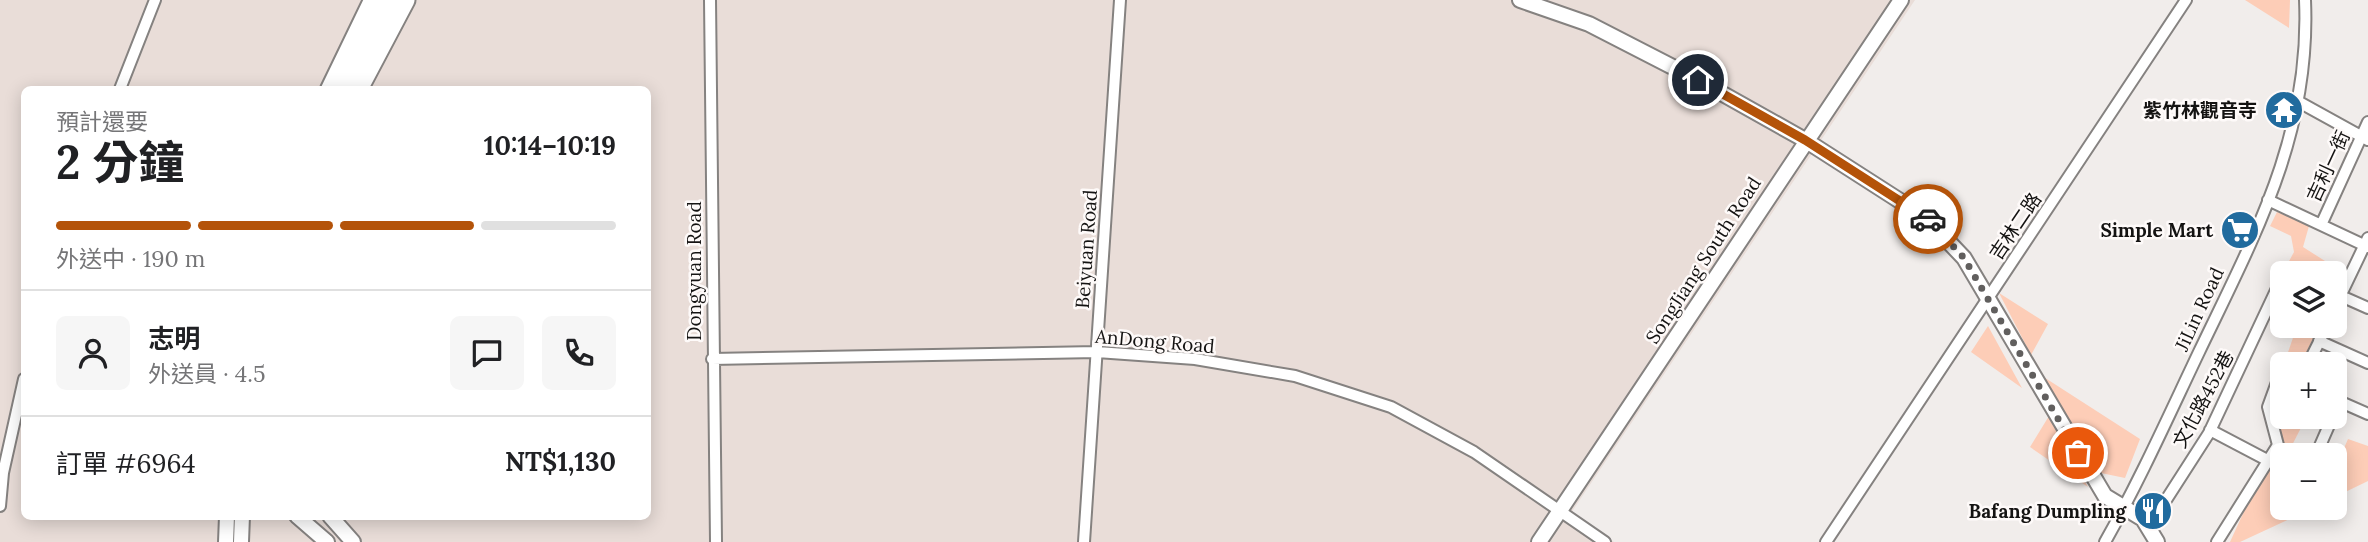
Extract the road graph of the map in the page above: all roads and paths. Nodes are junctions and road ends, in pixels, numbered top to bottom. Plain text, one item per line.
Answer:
1 (155, 0) edge
2 (371, 0) edge
3 (387, 0) edge
4 (405, 0) edge
5 (412, 0) edge
6 (710, 0) edge
7 (1120, 0) edge
8 (1520, 0) edge
9 (1900, 0) edge
10 (2186, 0) edge
11 (2305, 0) edge
12 (121, 86) edge
13 (329, 86) edge
14 (341, 86) edge
15 (360, 86) edge
16 (368, 86) edge
17 (2299, 102) junction
18 (2368, 122) edge
19 (2364, 139) edge
20 (1805, 140) junction
21 (2268, 200) junction
22 (2321, 225) junction
23 (2367, 244) edge
24 (2347, 284) edge
25 (2347, 299) edge
26 (1988, 300) junction
27 (2270, 303) edge
28 (2368, 308) edge
29 (2321, 338) edge
30 (2319, 341) junction
31 (1097, 352) junction
32 (2314, 352) edge
33 (712, 359) junction
34 (2368, 363) edge
35 (21, 392) edge
36 (2347, 405) edge
37 (2368, 414) edge
38 (2274, 429) edge
39 (2210, 430) junction
40 (2269, 461) junction
41 (0, 506) edge
42 (2125, 508) junction
43 (1559, 513) junction
44 (227, 520) edge
45 (242, 520) edge
46 (302, 520) edge
47 (334, 520) edge
48 (2148, 528) junction
49 (226, 542) edge
50 (241, 542) edge
51 (327, 542) edge
52 (353, 542) edge
53 (716, 542) edge
54 (1084, 542) edge
55 (1539, 542) edge
56 (1605, 542) edge
57 (1826, 542) edge
58 (2105, 542) edge
59 (2157, 542) edge
60 (2217, 542) edge

1 - 12 street
2 - 13 street
3 - 14 highway
4 - 15 highway
5 - 16 street
6 - 33 street, Dongyuan Road
7 - 31 street, Beiyuan Road
8 - 20 street
9 - 20 street, SongJiang South Road
10 - 26 street, 吉林二路
11 - 17 street, JiLin Road
17 - 19 street
17 - 21 street, JiLin Road
18 - 19 street, 吉利一街
19 - 22 street, 吉利一街
20 - 26 street
20 - 43 street, SongJiang South Road
21 - 22 street
21 - 42 street, JiLin Road
22 - 23 street
23 - 24 street
25 - 28 street
26 - 42 street
26 - 57 street, 吉林二路
27 - 39 street, 文化路452巷
29 - 30 street
30 - 32 street
30 - 34 street
31 - 33 street, AnDong Road
31 - 43 street, AnDong Road
31 - 54 street, Beiyuan Road
33 - 53 street, Dongyuan Road
35 - 41 street
36 - 37 street
38 - 40 street
39 - 40 street
39 - 48 street, 文化路452巷
40 - 60 street
42 - 48 street
42 - 58 street, JiLin Road
43 - 55 street, SongJiang South Road
43 - 56 street, AnDong Road
44 - 49 street
45 - 50 street
46 - 51 street
47 - 52 street
48 - 59 street

